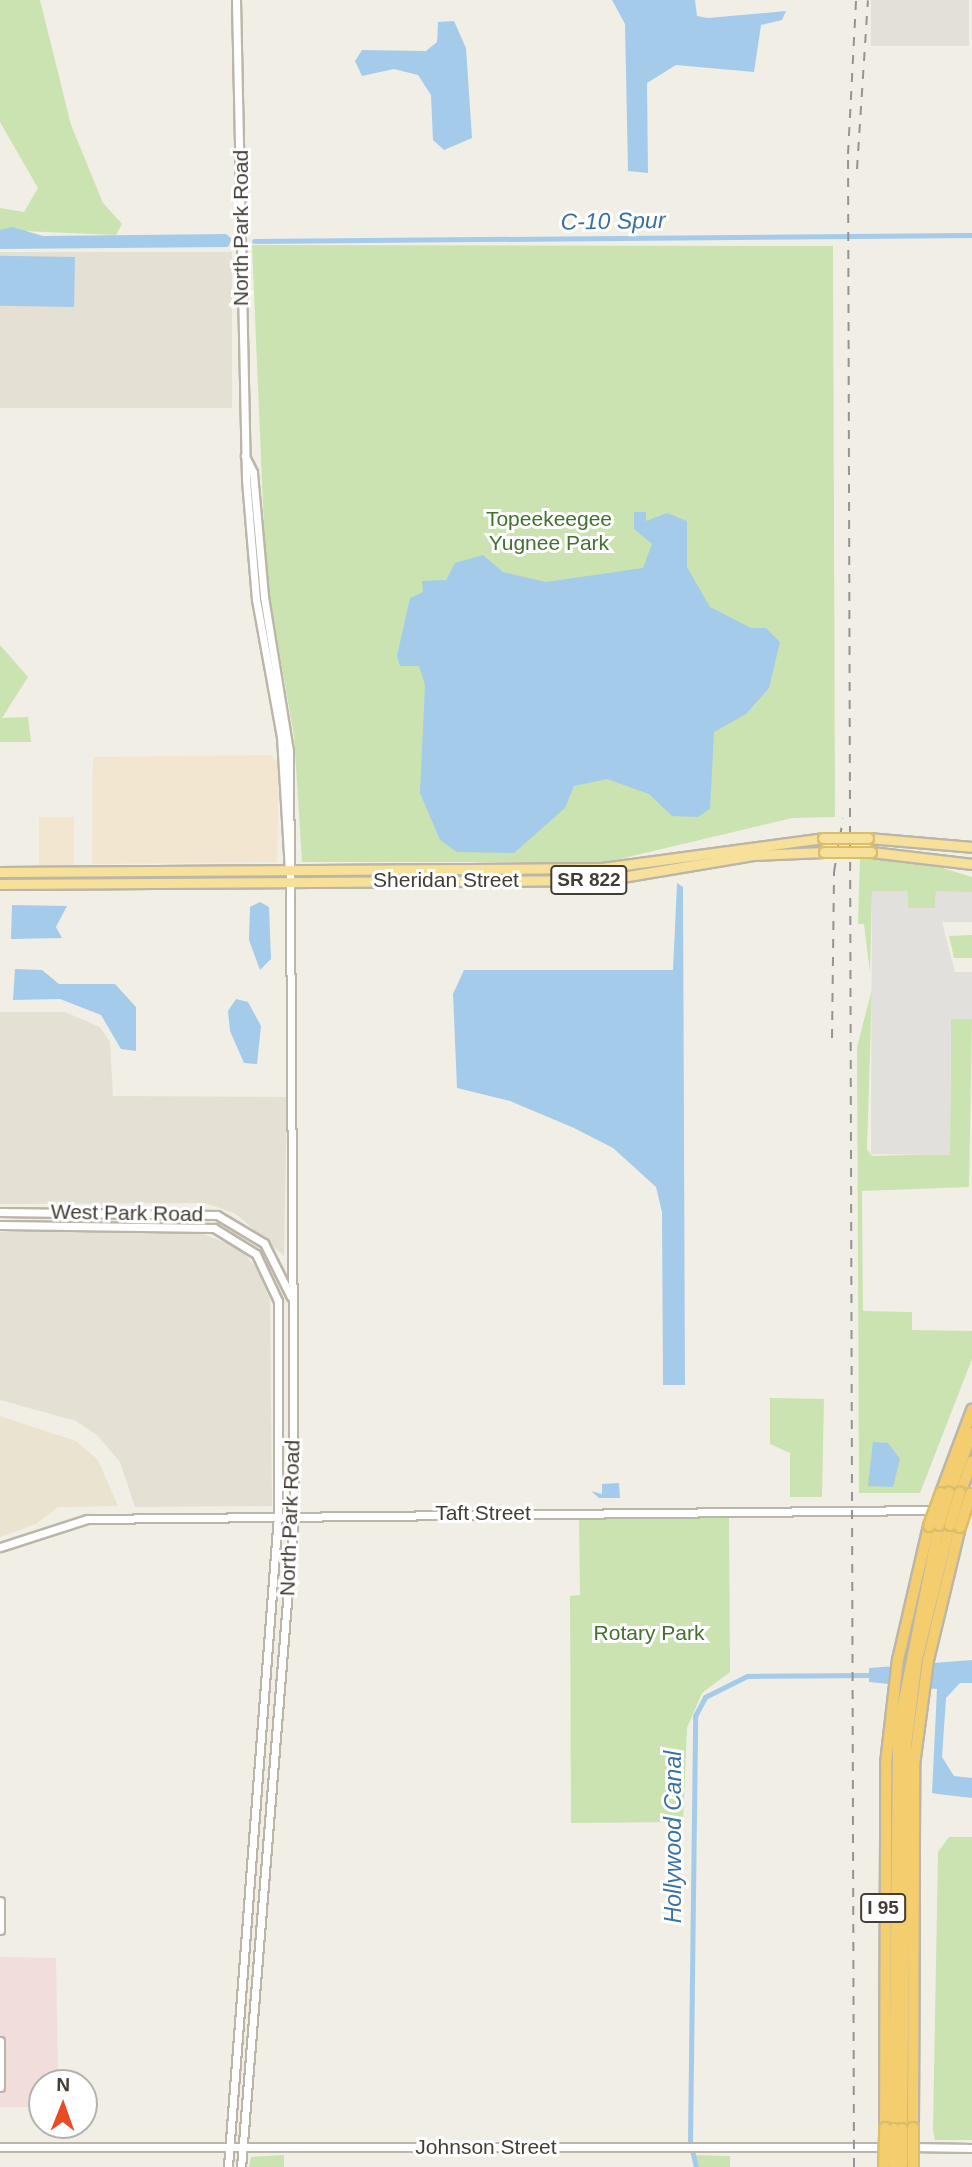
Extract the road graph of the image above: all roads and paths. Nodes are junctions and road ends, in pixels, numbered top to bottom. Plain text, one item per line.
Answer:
1 (236, 0) edge
2 (972, 847) edge
3 (972, 864) edge
4 (289, 869) junction
5 (86, 871) junction
6 (0, 872) edge
7 (289, 880) junction
8 (0, 884) edge
9 (74, 884) junction
10 (0, 1212) edge
11 (0, 1225) edge
12 (293, 1256) junction
13 (282, 1269) junction
14 (271, 1278) junction
15 (278, 1301) joint
16 (292, 1301) junction
17 (972, 1410) edge
18 (972, 1433) edge
19 (972, 1461) edge
20 (959, 1493) edge
21 (972, 1510) edge
22 (278, 1515) junction
23 (294, 1515) junction
24 (944, 1526) junction
25 (0, 1547) edge
26 (913, 1660) junction
27 (907, 1690) junction
28 (0, 1901) edge
29 (0, 1909) edge
30 (0, 1925) edge
31 (0, 2040) edge
32 (0, 2087) edge
33 (898, 2128) junction
34 (0, 2147) edge
35 (229, 2147) junction
36 (241, 2147) junction
37 (972, 2148) edge
38 (896, 2166) edge
39 (228, 2167) edge
40 (241, 2167) edge

1 - 4 street, North Park Road
2 - 4 main road, Sheridan Street / SR 822, bridge
3 - 7 main road, Sheridan Street / SR 822, bridge
4 - 5 main road, Sheridan Street / SR 822
4 - 7 street, North Park Road
5 - 6 main road, Sheridan Street / SR 822
5 - 9 main road
7 - 9 main road, Sheridan Street / SR 822
7 - 12 street, North Park Road
8 - 9 main road, Sheridan Street / SR 822
10 - 13 street, West Park Road
11 - 14 street, West Park Road
12 - 13 street
12 - 16 street, North Park Road
13 - 14 street
13 - 16 street, West Park Road
14 - 15 street, West Park Road
15 - 22 street, North Park Road
16 - 23 street, North Park Road
17 - 20 highway, I 95
18 - 20 highway
19 - 20 highway
20 - 24 highway, I 95, bridge
20 - 24 highway, I 95, bridge
21 - 23 street, Taft Street
22 - 23 street, Taft Street
22 - 25 street, Taft Street
22 - 35 street, North Park Road
23 - 36 street, North Park Road
24 - 26 highway, I 95
24 - 26 highway, I 95
26 - 27 highway, I 95
26 - 27 highway, I 95
27 - 33 highway, I 95
27 - 33 highway, I 95
28 - 29 street
29 - 30 street
31 - 32 street
33 - 38 highway, I 95, bridge
33 - 38 highway, I 95, bridge
34 - 35 street, Johnson Street
35 - 36 street, Johnson Street
35 - 39 street, North Park Road
36 - 37 street, Johnson Street
36 - 40 street, North Park Road

